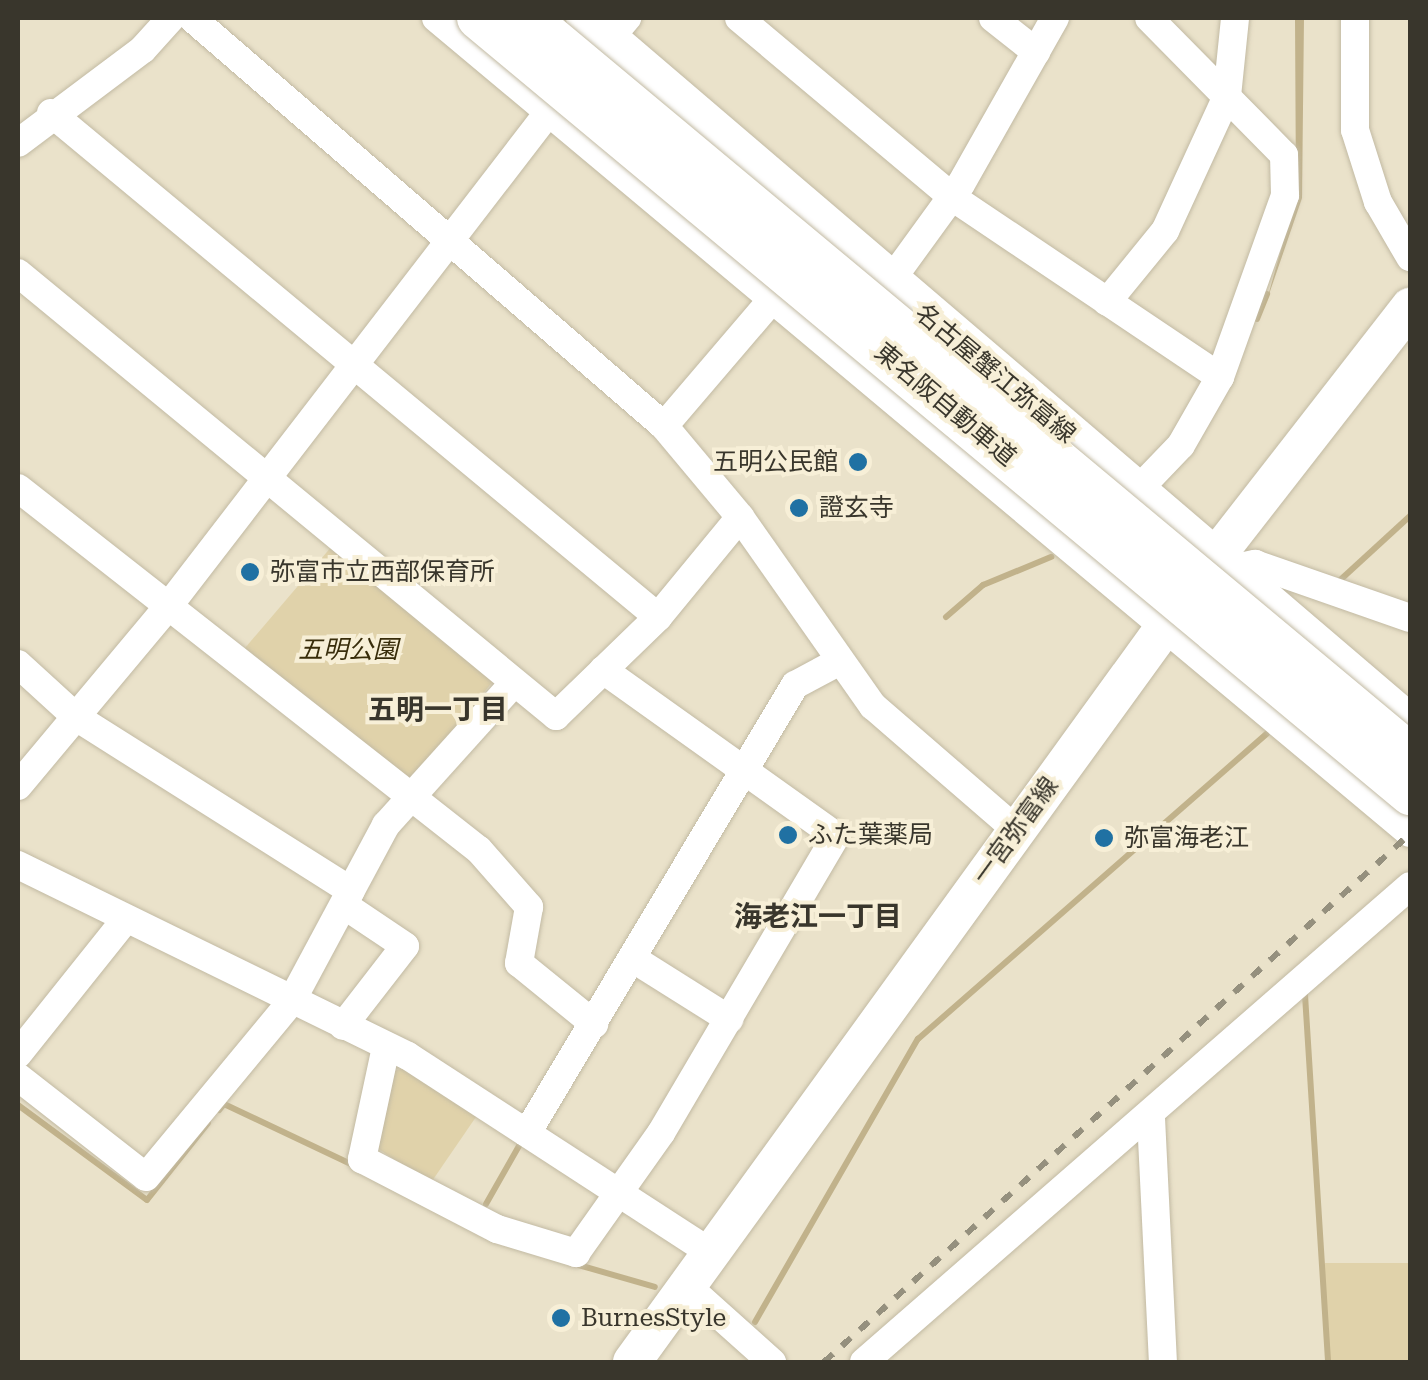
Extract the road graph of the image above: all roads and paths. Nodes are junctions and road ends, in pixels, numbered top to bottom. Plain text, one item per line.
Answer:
1 (170, 18) edge
2 (192, 18) edge
3 (436, 18) edge
4 (478, 18) edge
5 (528, 18) edge
6 (739, 18) edge
7 (993, 18) edge
8 (1055, 18) edge
9 (1150, 18) edge
10 (1235, 18) edge
11 (1355, 18) edge
12 (606, 26) edge
13 (1036, 52) junction
14 (1227, 96) junction
15 (549, 110) junction
16 (51, 114) junction
17 (18, 143) edge
18 (952, 197) junction
19 (446, 237) junction
20 (1410, 258) edge
21 (18, 273) edge
22 (889, 284) junction
23 (775, 296) junction
24 (1107, 302) junction
25 (1410, 307) edge
26 (919, 309) junction
27 (352, 362) junction
28 (1220, 378) junction
29 (868, 382) junction
30 (664, 426) junction
31 (265, 478) junction
32 (18, 488) edge
33 (1135, 494) junction
34 (740, 517) junction
35 (1220, 565) junction
36 (167, 608) junction
37 (658, 617) junction
38 (1410, 618) edge
39 (1168, 626) junction
40 (836, 662) junction
41 (18, 664) edge
42 (603, 670) junction
43 (510, 686) junction
44 (76, 717) junction
45 (1410, 723) edge
46 (1410, 754) edge
47 (745, 771) junction
48 (18, 786) edge
49 (1410, 794) edge
50 (411, 798) junction
51 (1016, 830) junction
52 (1410, 833) edge
53 (18, 865) edge
54 (1410, 886) edge
55 (347, 898) junction
56 (124, 920) junction
57 (632, 958) junction
58 (291, 1002) junction
59 (728, 1019) junction
60 (594, 1024) junction
61 (343, 1026) junction
62 (386, 1046) junction
63 (18, 1054) edge
64 (18, 1077) edge
65 (1151, 1118) junction
66 (527, 1133) junction
67 (618, 1194) junction
68 (711, 1253) junction
69 (688, 1287) junction
70 (632, 1362) edge
71 (772, 1362) edge
72 (864, 1362) edge
73 (1163, 1362) edge

1 - 16 street
2 - 19 street
3 - 15 street
4 - 49 highway, 東名阪自動車道, bridge
5 - 46 highway, 東名阪自動車道, bridge
6 - 18 street
7 - 13 street
8 - 13 street
9 - 14 street
10 - 14 street
11 - 20 street
12 - 15 street
12 - 22 main road, 名古屋蟹江弥富線
13 - 18 street
14 - 24 street
14 - 28 street
15 - 19 street
15 - 23 street
16 - 17 street
16 - 27 street
18 - 22 street
18 - 24 street
19 - 27 street
19 - 30 street
21 - 31 street
22 - 26 main road, 名古屋蟹江弥富線
23 - 29 street
23 - 30 street
24 - 28 street
25 - 35 main road, 一宮弥富線
26 - 29 street
26 - 33 main road, 名古屋蟹江弥富線
27 - 31 street
27 - 37 street
28 - 33 street
29 - 39 street
30 - 34 street
31 - 36 street
31 - 43 street
32 - 36 street
33 - 35 main road, 名古屋蟹江弥富線
34 - 37 street
34 - 40 street
35 - 38 street
35 - 39 main road, 一宮弥富線
35 - 45 main road, 名古屋蟹江弥富線
36 - 44 street
36 - 50 street
37 - 42 street
39 - 51 main road, 一宮弥富線
39 - 52 street
40 - 47 street
40 - 51 street
41 - 44 street
42 - 43 street
42 - 47 street
43 - 50 street
44 - 48 street
44 - 55 street
47 - 57 street
47 - 59 street
50 - 55 street
50 - 60 street
51 - 68 main road, 一宮弥富線
53 - 56 street
54 - 65 street
55 - 58 street
55 - 61 street
56 - 58 street
56 - 63 street
57 - 59 street
57 - 60 street
58 - 61 street
58 - 64 street
59 - 67 street
60 - 66 street
61 - 62 street
62 - 66 street
62 - 67 street
65 - 72 street
65 - 73 street
66 - 67 street
67 - 68 street
68 - 69 main road, 一宮弥富線
69 - 70 main road, 一宮弥富線
69 - 71 street

